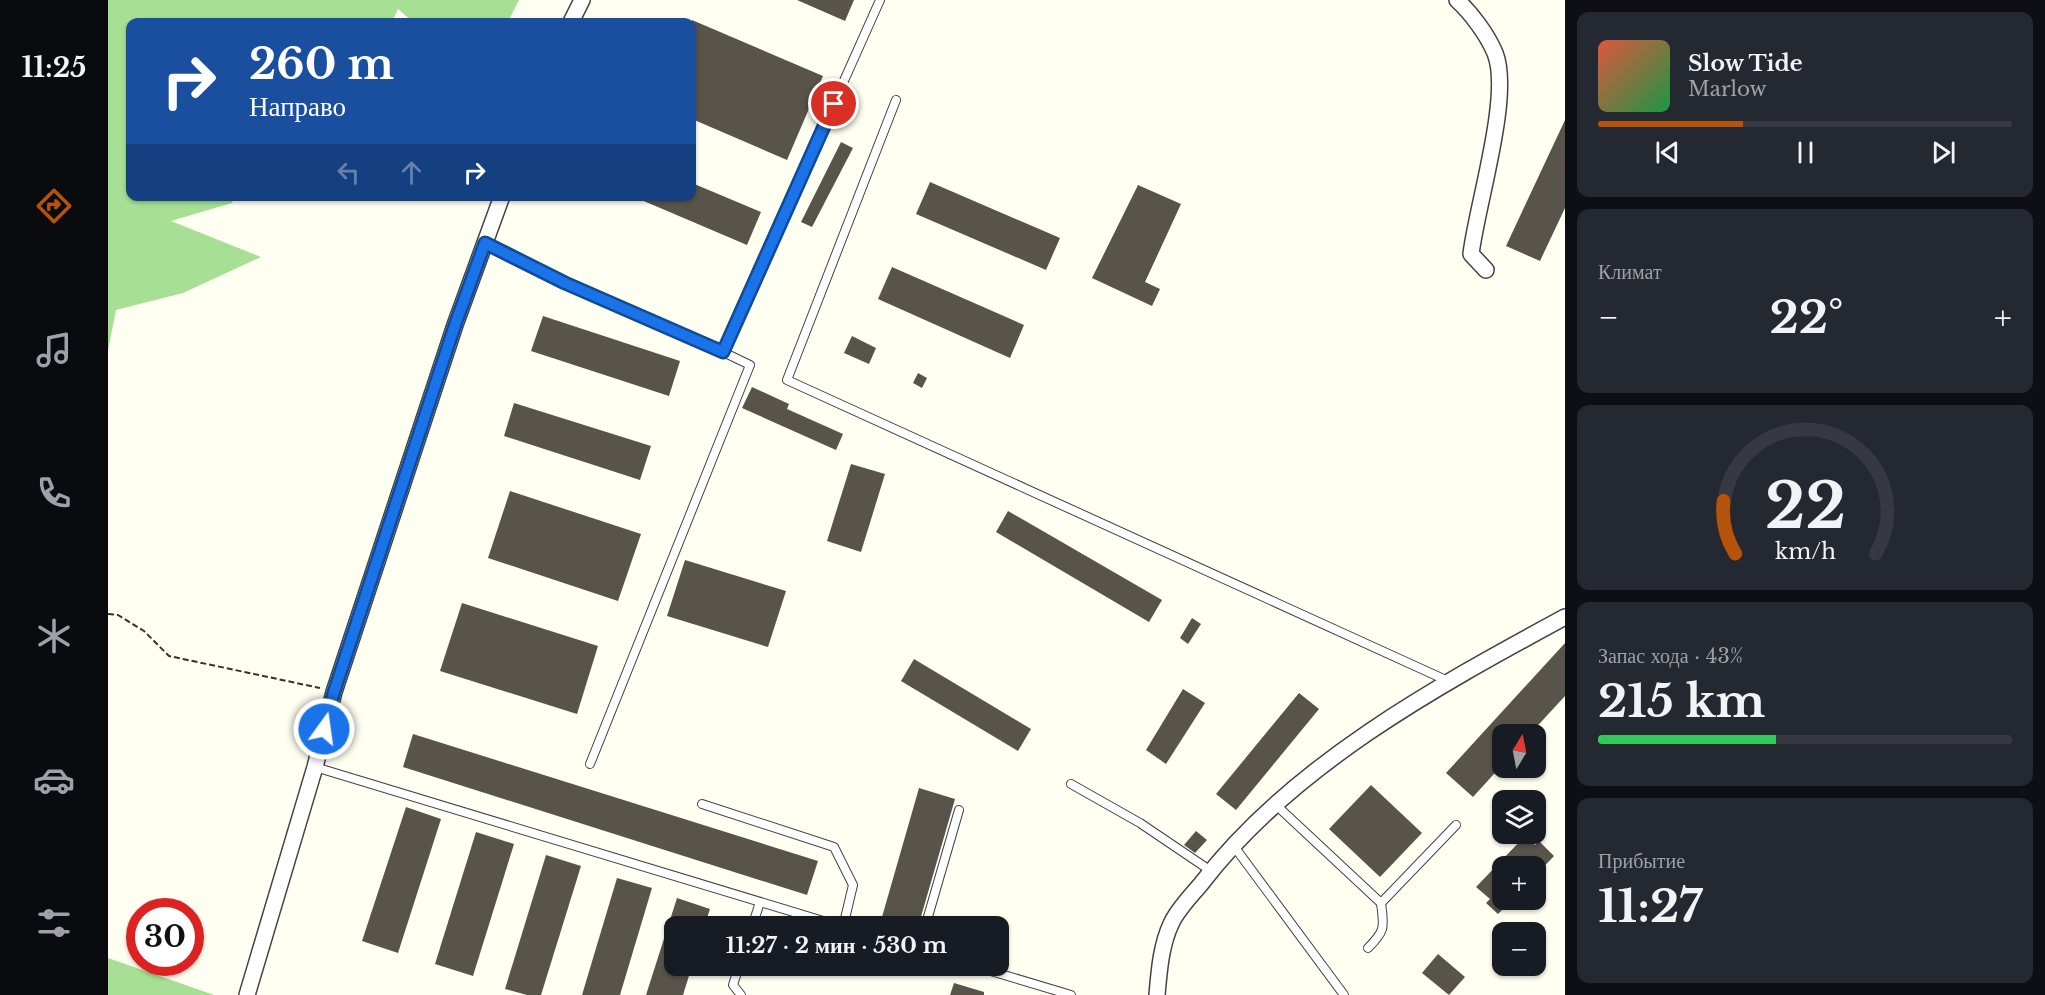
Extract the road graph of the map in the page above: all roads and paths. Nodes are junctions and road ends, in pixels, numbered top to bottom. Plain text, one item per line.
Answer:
1 (582, 0) edge
2 (880, 0) edge
3 (1457, 0) edge
4 (573, 18) edge
5 (896, 100) dead end
6 (500, 201) edge
7 (485, 243) junction
8 (1486, 270) dead end
9 (723, 352) junction
10 (108, 614) edge
11 (1565, 617) edge
12 (1448, 681) junction
13 (334, 692) junction
14 (590, 764) dead end
15 (315, 767) junction
16 (1071, 784) dead end
17 (702, 804) dead end
18 (1276, 805) junction
19 (959, 810) dead end
20 (1456, 825) dead end
21 (1233, 845) junction
22 (1211, 871) junction
23 (760, 902) junction
24 (1381, 903) junction
25 (756, 916) edge
26 (806, 916) edge
27 (846, 916) edge
28 (928, 916) edge
29 (1368, 948) dead end
30 (736, 976) edge
31 (1007, 976) edge
32 (247, 995) edge
33 (741, 995) edge
34 (1071, 995) edge
35 (1157, 995) edge
36 (1344, 995) edge

1 - 4 street
2 - 9 lane
3 - 8 street
5 - 12 lane
6 - 7 street
7 - 9 lane
7 - 13 street
9 - 14 lane
10 - 13 path
11 - 12 street
12 - 18 street
13 - 15 street
15 - 23 lane
15 - 32 street
16 - 22 lane
17 - 27 lane
18 - 21 street
18 - 24 lane
19 - 28 lane
20 - 24 lane
21 - 22 street
21 - 36 lane
22 - 35 street
23 - 25 lane
23 - 26 lane
24 - 29 lane
30 - 33 lane
31 - 34 lane

